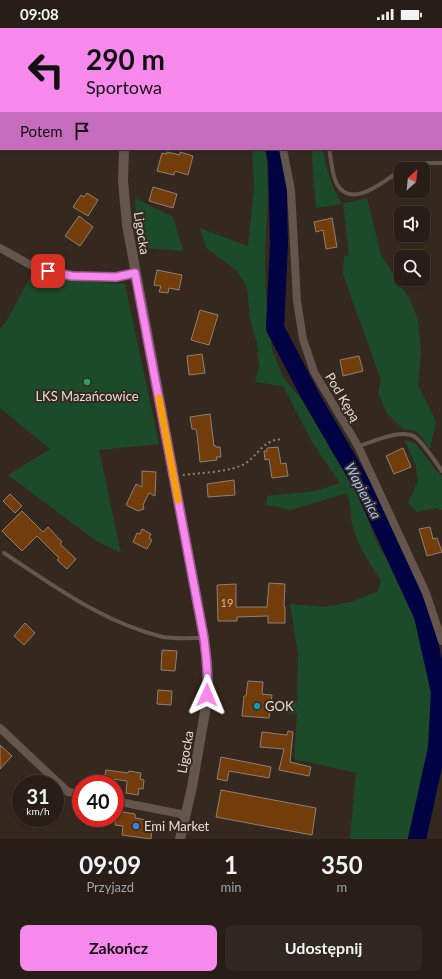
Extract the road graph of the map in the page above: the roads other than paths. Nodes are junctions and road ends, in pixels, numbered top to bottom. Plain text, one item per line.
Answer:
1 (124, 150) edge
2 (283, 150) edge
3 (330, 150) edge
4 (430, 163) edge
5 (442, 163) edge
6 (394, 174) edge
7 (0, 248) edge
8 (135, 273) junction
9 (358, 446) junction
10 (442, 471) edge
11 (4, 553) dead end
12 (204, 638) junction
13 (442, 641) edge
14 (0, 728) edge
15 (72, 793) edge
16 (124, 803) edge
17 (186, 815) junction
18 (180, 839) edge

1 - 8 street, Ligocka
2 - 9 street, Pod Kępą
3 - 6 lane
4 - 5 lane
7 - 8 street
8 - 12 street, Ligocka
9 - 10 lane
9 - 13 street, Pod Kępą
11 - 12 lane
12 - 17 street, Ligocka
14 - 15 street
16 - 17 street
17 - 18 street, Ligocka

